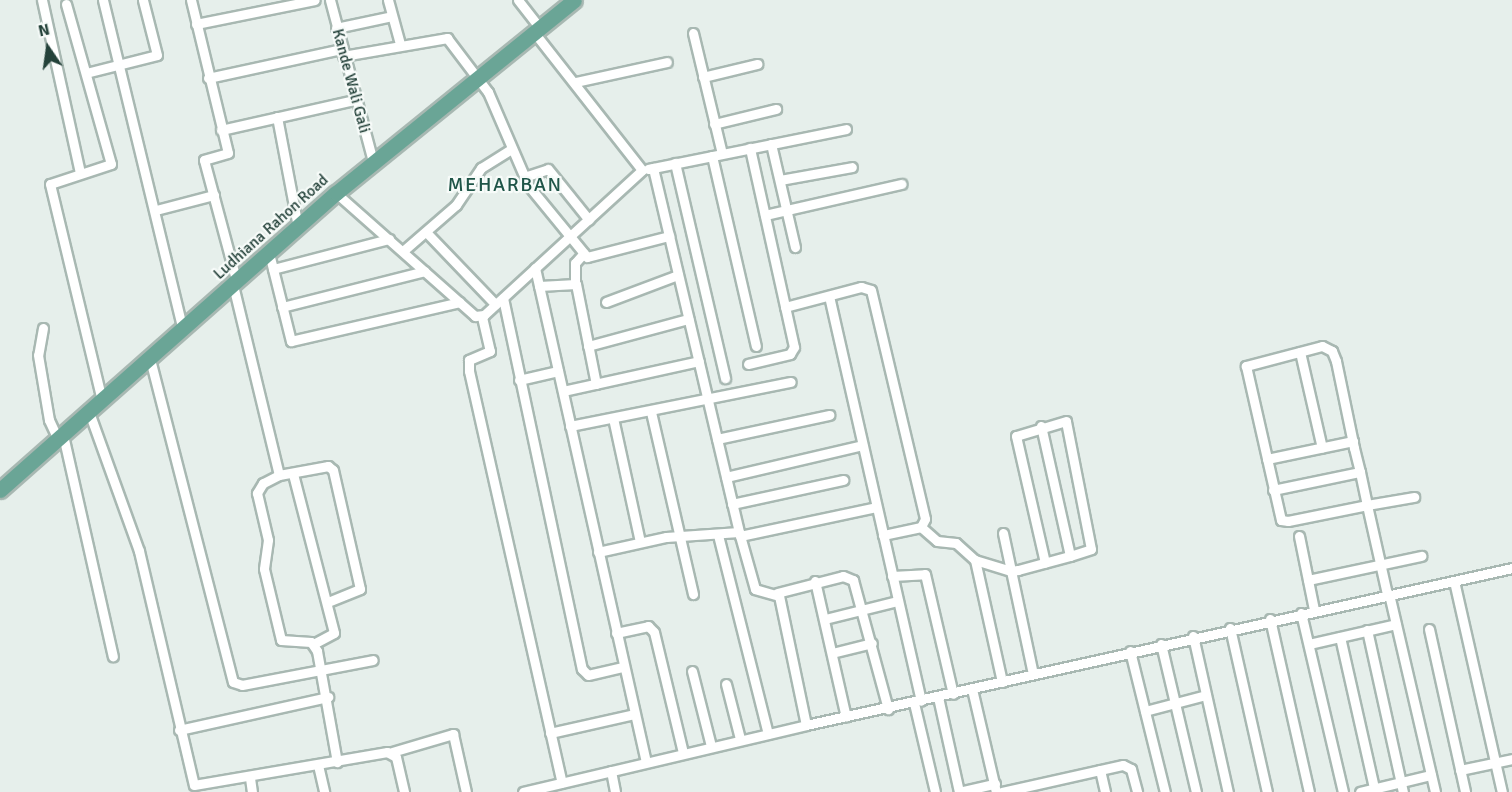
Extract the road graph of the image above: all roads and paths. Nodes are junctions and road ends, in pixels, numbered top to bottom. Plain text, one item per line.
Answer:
1 (42, 0) edge
2 (103, 0) edge
3 (143, 0) edge
4 (191, 0) edge
5 (315, 0) edge
6 (330, 0) edge
7 (388, 0) edge
8 (518, 0) edge
9 (574, 0) edge
10 (66, 3) dead end
11 (392, 16) junction
12 (196, 24) junction
13 (336, 28) junction
14 (535, 28) junction
15 (693, 33) dead end
16 (400, 44) junction
17 (342, 52) junction
18 (667, 62) dead end
19 (757, 64) dead end
20 (122, 65) junction
21 (86, 73) junction
22 (477, 73) junction
23 (704, 77) junction
24 (208, 78) junction
25 (576, 82) junction
26 (354, 100) junction
27 (776, 109) dead end
28 (277, 117) junction
29 (714, 124) junction
30 (846, 129) dead end
31 (221, 130) junction
32 (771, 144) junction
33 (750, 148) junction
34 (512, 149) junction
35 (722, 154) junction
36 (711, 156) junction
37 (373, 162) junction
38 (675, 163) junction
39 (852, 167) dead end
40 (653, 168) junction
41 (642, 170) junction
42 (80, 173) junction
43 (524, 177) junction
44 (780, 180) junction
45 (902, 184) dead end
46 (336, 193) junction
47 (214, 195) junction
48 (156, 210) junction
49 (787, 210) junction
50 (765, 215) junction
51 (589, 220) junction
52 (298, 227) junction
53 (426, 232) junction
54 (572, 235) junction
55 (669, 236) junction
56 (389, 239) junction
57 (795, 247) dead end
58 (403, 251) junction
59 (269, 253) junction
60 (584, 253) junction
61 (535, 268) junction
62 (273, 269) junction
63 (426, 271) junction
64 (678, 275) junction
65 (235, 284) junction
66 (575, 284) junction
67 (539, 286) junction
68 (829, 296) junction
69 (499, 301) junction
70 (460, 302) junction
71 (606, 302) dead end
72 (282, 307) junction
73 (785, 307) junction
74 (482, 317) junction
75 (688, 319) junction
76 (43, 328) dead end
77 (183, 330) junction
78 (588, 346) junction
79 (756, 346) dead end
80 (1300, 351) junction
81 (150, 358) junction
82 (699, 361) junction
83 (748, 364) dead end
84 (558, 371) junction
85 (725, 378) dead end
86 (519, 380) junction
87 (791, 382) dead end
88 (596, 384) junction
89 (562, 391) junction
90 (102, 401) junction
91 (708, 402) junction
92 (89, 412) junction
93 (651, 412) junction
94 (829, 415) dead end
95 (613, 418) junction
96 (570, 426) junction
97 (1041, 426) junction
98 (60, 437) junction
99 (717, 439) junction
100 (1353, 441) junction
101 (862, 445) junction
102 (1322, 448) junction
103 (1267, 459) junction
104 (1359, 472) junction
105 (293, 474) junction
106 (279, 475) junction
107 (726, 477) junction
108 (843, 480) dead end
109 (0, 490) edge
110 (1273, 490) junction
111 (1414, 497) dead end
112 (732, 504) junction
113 (1367, 505) junction
114 (876, 507) junction
115 (921, 527) junction
116 (1003, 533) dead end
117 (740, 534) junction
118 (718, 535) junction
119 (883, 535) junction
120 (1299, 536) dead end
121 (680, 539) junction
122 (640, 542) junction
123 (598, 552) junction
124 (1070, 556) junction
125 (1420, 556) dead end
126 (975, 560) junction
127 (1045, 563) junction
128 (1380, 564) junction
129 (1512, 568) edge
130 (1011, 571) junction
131 (892, 576) junction
132 (1308, 580) junction
133 (815, 581) junction
134 (1454, 581) junction
135 (777, 593) junction
136 (693, 594) dead end
137 (1388, 594) junction
138 (898, 601) junction
139 (327, 602) junction
140 (863, 609) junction
141 (1314, 610) junction
142 (1301, 612) junction
143 (825, 619) junction
144 (1270, 619) junction
145 (1396, 624) junction
146 (1230, 628) junction
147 (1429, 629) dead end
148 (1367, 630) junction
149 (616, 633) junction
150 (1193, 636) junction
151 (1340, 637) junction
152 (313, 644) junction
153 (872, 644) junction
154 (1161, 644) junction
155 (1309, 644) junction
156 (1130, 651) junction
157 (832, 653) junction
158 (113, 656) dead end
159 (374, 660) dead end
160 (624, 667) junction
161 (322, 669) junction
162 (692, 670) dead end
163 (1033, 674) junction
164 (1002, 681) junction
165 (726, 684) dead end
166 (972, 689) junction
167 (953, 694) junction
168 (1206, 695) junction
169 (328, 697) junction
170 (938, 697) junction
171 (918, 702) junction
172 (1175, 703) junction
173 (888, 709) junction
174 (1145, 711) junction
175 (634, 714) junction
176 (846, 717) junction
177 (806, 725) junction
178 (179, 730) junction
179 (550, 733) junction
180 (768, 734) junction
181 (740, 740) junction
182 (711, 746) junction
183 (392, 752) junction
184 (683, 753) junction
185 (1512, 759) edge
186 (337, 762) junction
187 (646, 762) junction
188 (1496, 762) junction
189 (318, 765) junction
190 (1100, 770) junction
191 (1460, 770) junction
192 (611, 771) junction
193 (1431, 775) junction
194 (250, 778) junction
195 (562, 783) junction
196 (1402, 787) edge
197 (192, 788) edge
198 (996, 788) edge
199 (1375, 790) edge
200 (252, 792) edge
201 (324, 792) edge
202 (404, 792) edge
203 (466, 792) edge
204 (523, 792) edge
205 (615, 792) edge
206 (935, 792) edge
207 (959, 792) edge
208 (1002, 792) edge
209 (1105, 792) edge
210 (1137, 792) edge
211 (1164, 792) edge
212 (1196, 792) edge
213 (1228, 792) edge
214 (1267, 792) edge
215 (1309, 792) edge
216 (1343, 792) edge
217 (1360, 792) edge
218 (1435, 792) edge
219 (1465, 792) edge
220 (1502, 792) edge

1 - 42 street
2 - 20 street
3 - 20 street
4 - 12 street
5 - 12 street
6 - 13 street, Kande Wali Gali
7 - 11 street
8 - 14 street
9 - 14 main road, Ludhiana Rahon Road
10 - 21 street
11 - 13 street
11 - 16 street
12 - 24 street
13 - 17 street, Kande Wali Gali
14 - 22 main road, Ludhiana Rahon Road
14 - 25 street
15 - 23 street
16 - 17 street
16 - 22 street
17 - 24 street
17 - 26 street, Kande Wali Gali
18 - 25 street
19 - 23 street
20 - 21 street
20 - 48 street
21 - 42 street
22 - 34 street
22 - 37 main road, Ludhiana Rahon Road
23 - 29 street
24 - 31 street
25 - 41 street
26 - 28 street
26 - 37 street, Kande Wali Gali
27 - 29 street
28 - 31 street
28 - 52 street
29 - 35 street
30 - 32 street
31 - 47 street
32 - 33 street
32 - 44 street
33 - 35 street
33 - 50 street
34 - 43 street
34 - 53 street
35 - 36 street
36 - 38 street
36 - 79 street
37 - 46 main road, Ludhiana Rahon Road
38 - 40 street
38 - 85 street
39 - 44 street
40 - 41 street
40 - 55 street
41 - 51 street
42 - 90 street
43 - 51 street
43 - 54 street
44 - 49 street
45 - 49 street
46 - 52 main road, Ludhiana Rahon Road
46 - 56 street
47 - 48 street
47 - 65 street
48 - 77 street
49 - 50 street
49 - 57 street
50 - 73 street
51 - 54 street
52 - 59 main road, Ludhiana Rahon Road
53 - 58 street
53 - 69 street
54 - 60 street
54 - 61 street
55 - 60 street
55 - 64 street
56 - 58 street
56 - 62 street
58 - 63 street
59 - 62 street
59 - 65 main road, Ludhiana Rahon Road
60 - 66 street
61 - 67 street
61 - 69 street
62 - 72 street
63 - 70 street
63 - 72 street
64 - 71 street
64 - 75 street
65 - 77 main road, Ludhiana Rahon Road
65 - 106 street
66 - 67 street
66 - 78 street
67 - 84 street
68 - 73 street
68 - 101 street
68 - 115 street
69 - 74 street
69 - 86 street
70 - 72 street
70 - 74 street
73 - 83 street
74 - 179 street
75 - 78 street
75 - 82 street
76 - 98 street
77 - 81 main road, Ludhiana Rahon Road
78 - 88 street
80 - 100 street
80 - 102 street
80 - 103 street
81 - 90 main road, Ludhiana Rahon Road
81 - 161 street
82 - 88 street
82 - 91 street
84 - 86 street
84 - 89 street
86 - 160 street
87 - 91 street
88 - 89 street
89 - 96 street
90 - 92 main road, Ludhiana Rahon Road
91 - 93 street
91 - 99 street
92 - 98 main road, Ludhiana Rahon Road
92 - 178 street
93 - 95 street
93 - 121 street
94 - 99 street
95 - 96 street
95 - 122 street
96 - 123 street
97 - 124 street
97 - 124 street
97 - 127 street
98 - 109 main road, Ludhiana Rahon Road
98 - 158 street
99 - 107 street
100 - 102 street
100 - 104 street
101 - 107 street
101 - 114 street
102 - 103 street
103 - 110 street
104 - 110 street
104 - 113 street
105 - 106 street
105 - 139 street
105 - 139 street
106 - 152 street
107 - 112 street
108 - 112 street
110 - 113 street
111 - 113 street
112 - 117 street
113 - 128 street
114 - 117 street
114 - 119 street
115 - 119 street
115 - 126 street
116 - 130 street
117 - 118 street
117 - 135 street
118 - 121 street
118 - 180 street
119 - 131 street
120 - 132 street
121 - 122 street
121 - 136 street
122 - 123 street
123 - 149 street
124 - 127 street
125 - 128 street
126 - 130 street
126 - 164 street
127 - 130 street
128 - 132 street
128 - 137 street
129 - 134 street
130 - 163 street
131 - 138 street
131 - 167 street
132 - 141 street
133 - 135 street
133 - 140 street
133 - 143 street
134 - 137 street
134 - 188 street
135 - 177 street
137 - 141 street
137 - 145 street
138 - 140 street
138 - 171 street
139 - 152 street
140 - 143 street
140 - 153 street
141 - 142 street
142 - 144 street
142 - 155 street
143 - 157 street
144 - 146 street
144 - 215 street
145 - 148 street
145 - 193 street
146 - 150 street
146 - 214 street
147 - 191 street
148 - 151 street
148 - 196 street
149 - 160 street
149 - 184 street
150 - 154 street
150 - 168 street
151 - 155 street
151 - 199 street
152 - 161 street
153 - 157 street
153 - 173 street
154 - 156 street
154 - 172 street
155 - 216 street
156 - 163 street
156 - 174 street
157 - 176 street
159 - 161 street
160 - 175 street
161 - 169 street
162 - 182 street
163 - 164 street
164 - 166 street
165 - 181 street
166 - 167 street
166 - 198 street
167 - 170 street
168 - 172 street
168 - 213 street
169 - 178 street
169 - 186 street
170 - 171 street
170 - 207 street
171 - 173 street
171 - 206 street
172 - 174 street
172 - 212 street
173 - 176 street
174 - 211 street
175 - 179 street
175 - 187 street
176 - 177 street
177 - 180 street
178 - 197 street
179 - 195 street
180 - 181 street
181 - 182 street
182 - 184 street
183 - 186 street
183 - 202 street
183 - 203 street
184 - 187 street
185 - 188 street
186 - 189 street
187 - 192 street
188 - 191 street
188 - 220 street
189 - 194 street
189 - 201 street
190 - 208 street
190 - 209 street
190 - 210 street
191 - 219 street
192 - 195 street
192 - 205 street
193 - 196 street
193 - 218 street
194 - 197 street
194 - 200 street
195 - 204 street
196 - 199 street
198 - 207 street
199 - 217 street

